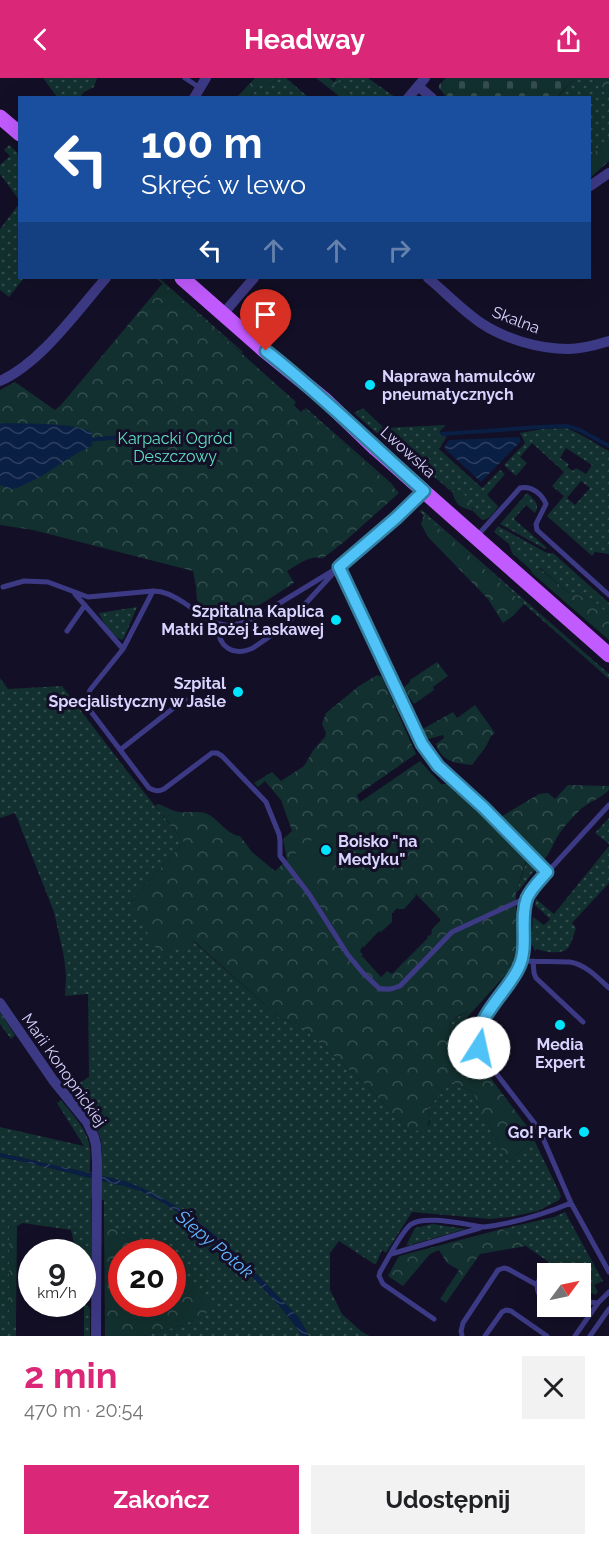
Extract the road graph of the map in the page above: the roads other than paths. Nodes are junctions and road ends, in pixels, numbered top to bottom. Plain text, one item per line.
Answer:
1 (185, 78) edge
2 (424, 81) edge
3 (200, 88) edge
4 (410, 96) edge
5 (431, 96) edge
6 (0, 117) edge
7 (18, 132) edge
8 (609, 173) edge
9 (591, 185) edge
10 (105, 279) edge
11 (183, 279) edge
12 (253, 279) edge
13 (429, 279) edge
14 (223, 314) junction
15 (609, 341) edge
16 (0, 381) edge
17 (424, 491) junction
18 (476, 537) junction
19 (339, 567) junction
20 (3, 587) dead end
21 (153, 591) junction
22 (73, 592) junction
23 (609, 595) edge
24 (85, 605) junction
25 (218, 624) junction
26 (67, 631) dead end
27 (123, 649) junction
28 (609, 654) edge
29 (185, 699) dead end
30 (120, 750) junction
31 (609, 806) edge
32 (547, 872) junction
33 (528, 897) junction
34 (521, 961) junction
35 (534, 961) junction
36 (609, 988) edge
37 (0, 1003) edge
38 (583, 1022) dead end
39 (571, 1203) junction
40 (484, 1227) junction
41 (391, 1254) junction
42 (609, 1272) edge
43 (537, 1285) edge
44 (609, 1292) edge
45 (591, 1302) edge
46 (598, 1303) junction
47 (609, 1309) edge
48 (434, 1319) dead end
49 (96, 1336) edge
50 (462, 1336) edge
51 (485, 1336) edge
52 (547, 1336) edge
53 (575, 1336) edge
54 (590, 1336) edge

1 - 3 lane
2 - 4 street
2 - 5 street
6 - 7 main road
8 - 9 street
10 - 16 street
11 - 14 main road, Lwowska
12 - 14 street
13 - 15 street, Skalna
14 - 17 main road, Lwowska
17 - 18 main road, Lwowska
17 - 19 lane
18 - 23 lane
18 - 28 main road, Lwowska
19 - 25 lane
19 - 25 lane
19 - 32 lane
20 - 22 lane
21 - 22 lane
21 - 25 lane
21 - 27 lane
22 - 24 lane
24 - 26 lane
24 - 27 lane
27 - 30 lane
29 - 30 lane
30 - 33 lane
31 - 32 lane
32 - 33 lane
33 - 34 lane
34 - 35 lane
34 - 39 lane
35 - 36 lane
35 - 38 lane
37 - 49 street, Marii Konopnickiej
39 - 40 lane
39 - 42 lane
40 - 41 lane
40 - 41 lane
41 - 48 lane
43 - 50 lane
44 - 46 lane
45 - 46 lane
46 - 53 lane
47 - 54 lane
51 - 52 lane

